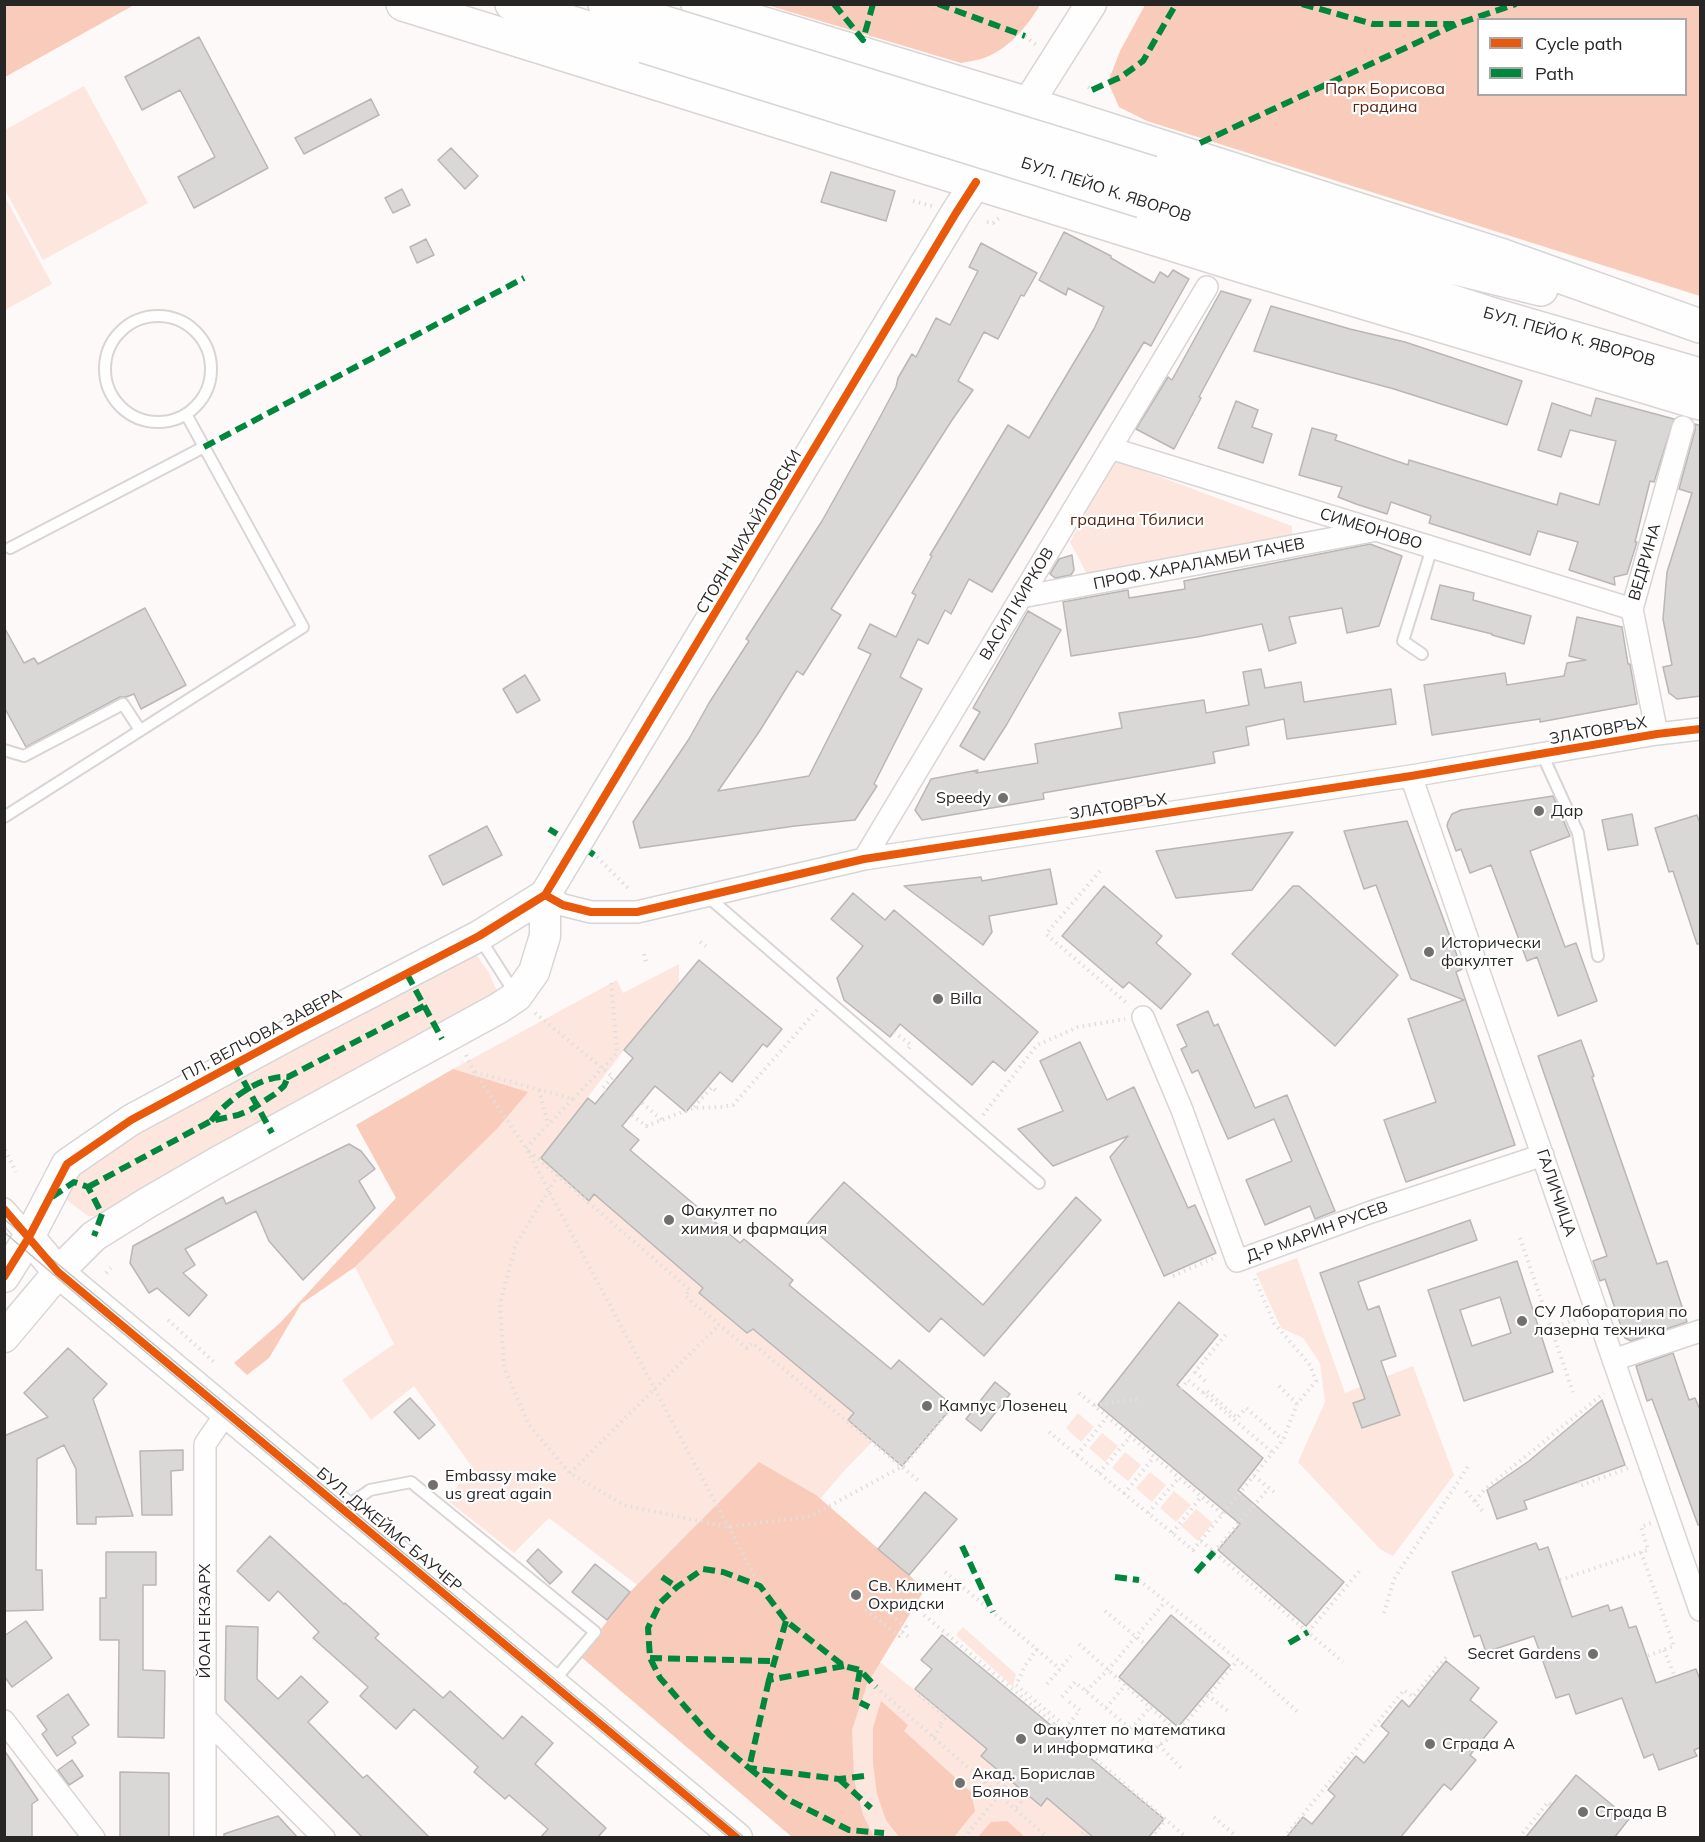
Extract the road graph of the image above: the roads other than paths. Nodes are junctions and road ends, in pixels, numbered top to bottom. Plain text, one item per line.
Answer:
1 (403, 4) edge
2 (512, 4) edge
3 (605, 4) edge
4 (698, 4) edge
5 (1091, 4) edge
6 (648, 32) junction
7 (1028, 104) junction
8 (976, 183) junction
9 (1147, 187) junction
10 (1207, 287) dead end
11 (1701, 327) edge
12 (1701, 375) edge
13 (186, 414) junction
14 (1692, 415) edge
15 (204, 447) junction
16 (1110, 448) junction
17 (1376, 531) junction
18 (10, 548) dead end
19 (1432, 548) junction
20 (1021, 597) junction
21 (1632, 609) junction
22 (1422, 654) dead end
23 (140, 730) junction
24 (1700, 730) edge
25 (1657, 734) junction
26 (4, 750) edge
27 (1542, 754) junction
28 (1411, 776) junction
29 (4, 817) edge
30 (864, 859) junction
31 (545, 895) junction
32 (707, 896) junction
33 (479, 936) junction
34 (1598, 956) dead end
35 (527, 1006) junction
36 (1143, 1017) road end
37 (1543, 1155) junction
38 (1039, 1183) dead end
39 (4, 1209) edge
40 (29, 1237) junction
41 (58, 1272) junction
42 (4, 1277) edge
43 (1701, 1331) edge
44 (4, 1337) edge
45 (1617, 1370) junction
46 (227, 1412) junction
47 (343, 1509) junction
48 (1701, 1610) edge
49 (552, 1683) junction
50 (205, 1718) junction
51 (4, 1720) edge
52 (94, 1838) edge
53 (205, 1838) edge
54 (324, 1838) edge
55 (737, 1838) edge

1 - 8 main road
2 - 6 main road, БУЛ. ПЕЙО К. ЯВОРОВ
3 - 6 main road, БУЛ. ПЕЙО К. ЯВОРОВ
4 - 7 main road
5 - 7 street, СТОЯН МИХАЙЛОВСКИ
6 - 9 main road, БУЛ. ПЕЙО К. ЯВОРОВ, bridge
7 - 8 street, СТОЯН МИХАЙЛОВСКИ
7 - 11 main road
8 - 14 main road
8 - 31 street, СТОЯН МИХАЙЛОВСКИ
9 - 11 main road, БУЛ. ПЕЙО К. ЯВОРОВ
9 - 12 main road, БУЛ. ПЕЙО К. ЯВОРОВ
10 - 16 street, ВАСИЛ КИРКОВ
13 - 13 lane
13 - 15 lane
14 - 21 street, ВЕДРИНА
15 - 18 lane
15 - 23 lane
16 - 17 street, СИМЕОНОВО
16 - 20 street, ВАСИЛ КИРКОВ
17 - 19 street, СИМЕОНОВО
17 - 20 street, ПРОФ. ХАРАЛАМБИ ТАЧЕВ
19 - 21 street, СИМЕОНОВО
19 - 22 lane
20 - 30 street, ВАСИЛ КИРКОВ
21 - 25 street, ВЕДРИНА
23 - 26 lane
23 - 29 lane
24 - 25 street, ЗЛАТОВРЪХ
25 - 27 street, ЗЛАТОВРЪХ
27 - 28 street, ЗЛАТОВРЪХ
27 - 34 lane
28 - 30 street, ЗЛАТОВРЪХ
28 - 37 street, ГАЛИЧИЦА
30 - 32 street, ЗЛАТОВРЪХ
31 - 32 street, ЗЛАТОВРЪХ
31 - 33 street, ПЛ. ВЕЛЧОВА ЗАВЕРА
31 - 35 street
32 - 38 lane
33 - 35 lane
33 - 40 street, ПЛ. ВЕЛЧОВА ЗАВЕРА
35 - 41 street
36 - 37 street, Д-Р МАРИН РУСЕВ
37 - 45 street, ГАЛИЧИЦА
39 - 40 street
40 - 41 street, БУЛ. ДЖЕЙМС БАУЧЕР
40 - 42 street, ПЛ. ВЕЛЧОВА ЗАВЕРА
41 - 44 street
41 - 46 street, БУЛ. ДЖЕЙМС БАУЧЕР
43 - 45 street
45 - 48 street, ГАЛИЧИЦА
46 - 47 street, БУЛ. ДЖЕЙМС БАУЧЕР
46 - 50 street, ЙОАН ЕКЗАРХ
47 - 49 street, БУЛ. ДЖЕЙМС БАУЧЕР
47 - 49 lane
49 - 55 street, БУЛ. ДЖЕЙМС БАУЧЕР
50 - 53 street, ЙОАН ЕКЗАРХ
50 - 54 street
51 - 52 street

